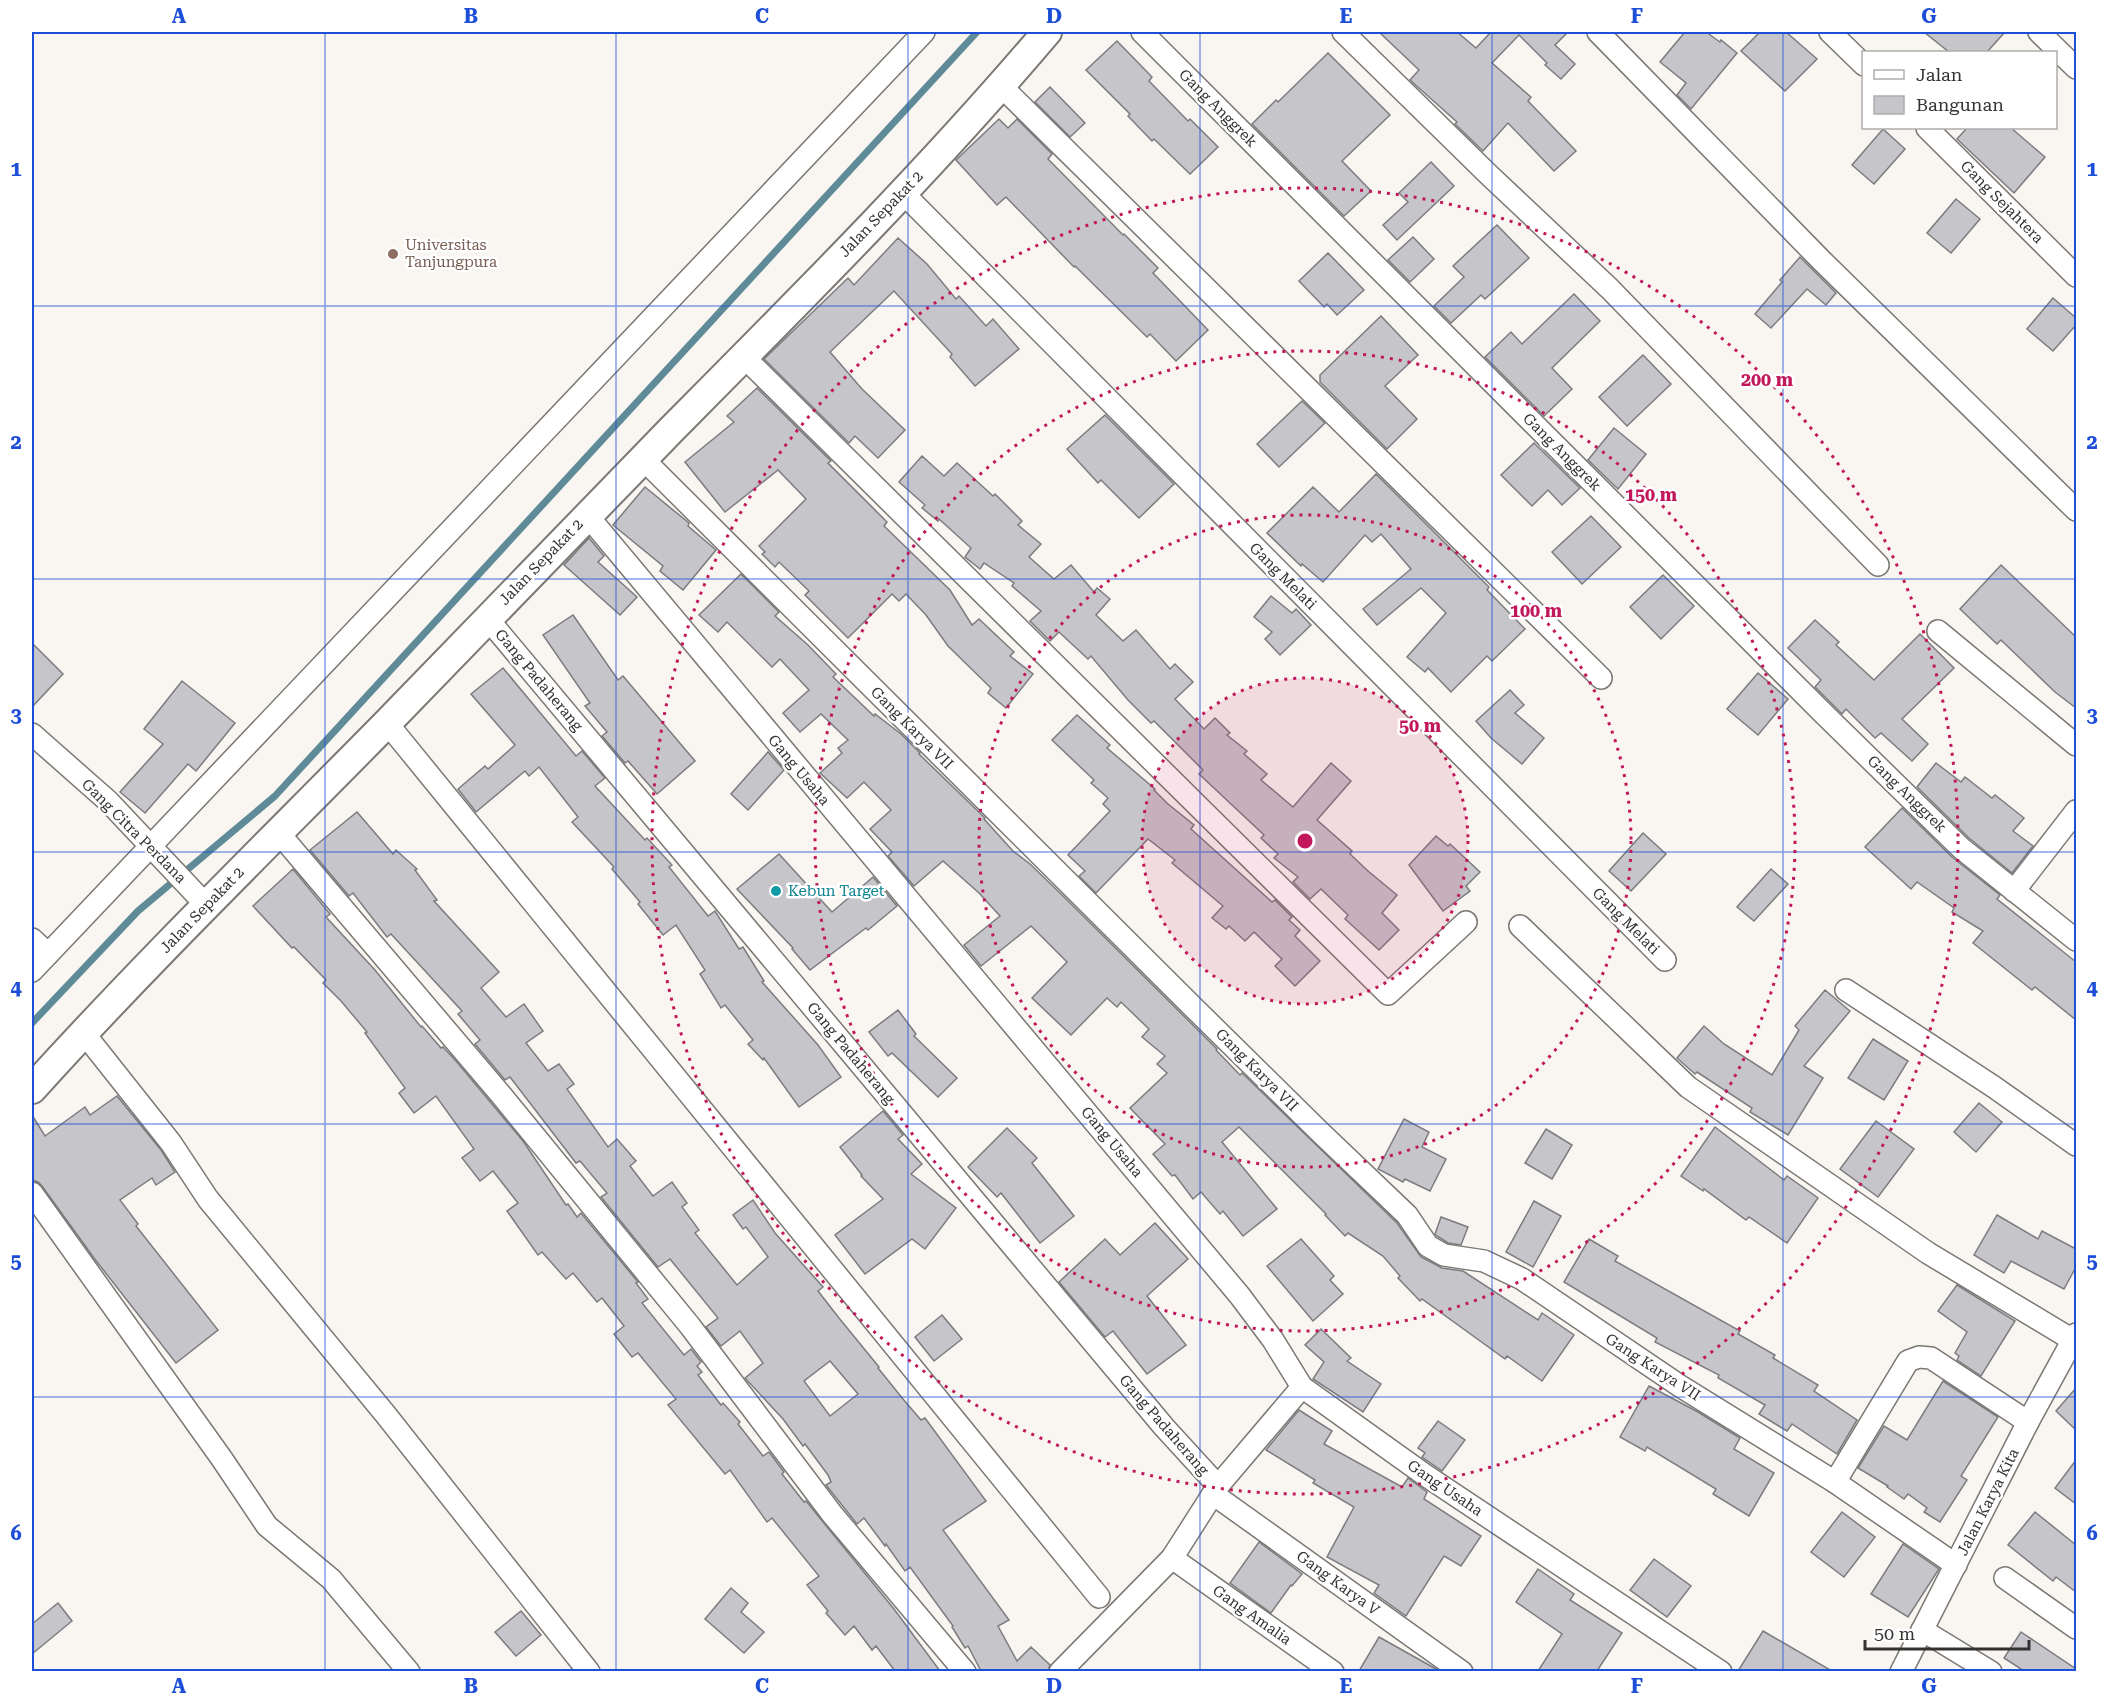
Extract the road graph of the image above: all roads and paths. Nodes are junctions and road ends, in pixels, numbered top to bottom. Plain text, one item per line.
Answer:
1 (924, 32) edge
2 (1047, 32) edge
3 (1142, 32) edge
4 (1343, 32) edge
5 (1598, 32) edge
6 (1830, 32) edge
7 (2039, 32) edge
8 (1862, 63) edge
9 (2076, 68) edge
10 (1001, 86) junction
11 (1928, 129) edge
12 (902, 192) junction
13 (2076, 276) edge
14 (744, 357) junction
15 (643, 459) junction
16 (2076, 510) edge
17 (587, 515) junction
18 (1878, 565) dead end
19 (487, 618) junction
20 (1938, 631) dead end
21 (1601, 678) dead end
22 (387, 723) junction
23 (32, 734) edge
24 (2076, 745) edge
25 (2076, 811) edge
26 (278, 831) junction
27 (152, 846) junction
28 (2014, 891) junction
29 (199, 897) junction
30 (1467, 922) dead end
31 (1520, 926) dead end
32 (32, 939) edge
33 (2076, 940) edge
34 (48, 954) junction
35 (1665, 960) dead end
36 (32, 972) edge
37 (1846, 990) dead end
38 (83, 1032) junction
39 (32, 1089) edge
40 (2076, 1145) edge
41 (32, 1192) edge
42 (2075, 1338) edge
43 (1302, 1387) junction
44 (2028, 1422) junction
45 (1835, 1482) junction
46 (1215, 1490) junction
47 (1172, 1558) junction
48 (1956, 1565) junction
49 (2006, 1578) dead end
50 (1099, 1597) dead end
51 (2076, 1628) edge
52 (1922, 1630) junction
53 (409, 1671) edge
54 (589, 1671) edge
55 (965, 1671) edge
56 (1060, 1671) edge
57 (1333, 1671) edge
58 (1462, 1671) edge
59 (1721, 1671) edge
60 (1901, 1671) edge
61 (1991, 1671) edge

1 - 27 street
2 - 10 street, Jalan Sepakat 2
3 - 28 street, Gang Anggrek
4 - 18 street
5 - 16 street
6 - 8 street
7 - 9 street
10 - 12 street, Jalan Sepakat 2
10 - 21 street
11 - 13 street, Gang Sejahtera
12 - 14 street, Jalan Sepakat 2
12 - 35 street, Gang Melati
14 - 15 street, Jalan Sepakat 2
14 - 30 street
15 - 17 street, Jalan Sepakat 2
15 - 45 street, Gang Karya VII
17 - 19 street, Jalan Sepakat 2
17 - 43 street, Gang Usaha
19 - 22 street, Jalan Sepakat 2
19 - 46 street, Gang Padaherang
20 - 24 street
22 - 26 street, Jalan Sepakat 2
22 - 50 street
23 - 27 street, Gang Citra Perdana
25 - 28 street
26 - 29 street, Jalan Sepakat 2
26 - 55 street
27 - 29 street, Gang Citra Perdana
27 - 34 street
28 - 33 street, Gang Anggrek
29 - 38 street, Jalan Sepakat 2
31 - 42 street
32 - 34 street
34 - 36 street
37 - 40 street
38 - 39 street, Jalan Sepakat 2
38 - 54 street
41 - 53 street
42 - 44 street, Jalan Karya Kita
43 - 46 street
43 - 59 street, Gang Usaha
44 - 45 street
44 - 48 street, Jalan Karya Kita
45 - 48 street, Gang Karya VII
46 - 47 street
46 - 58 street, Gang Karya V
47 - 56 street
47 - 57 street, Gang Amalia
48 - 52 street, Jalan Karya Kita
49 - 51 street
52 - 60 street, Jalan Karya Kita
52 - 61 street

